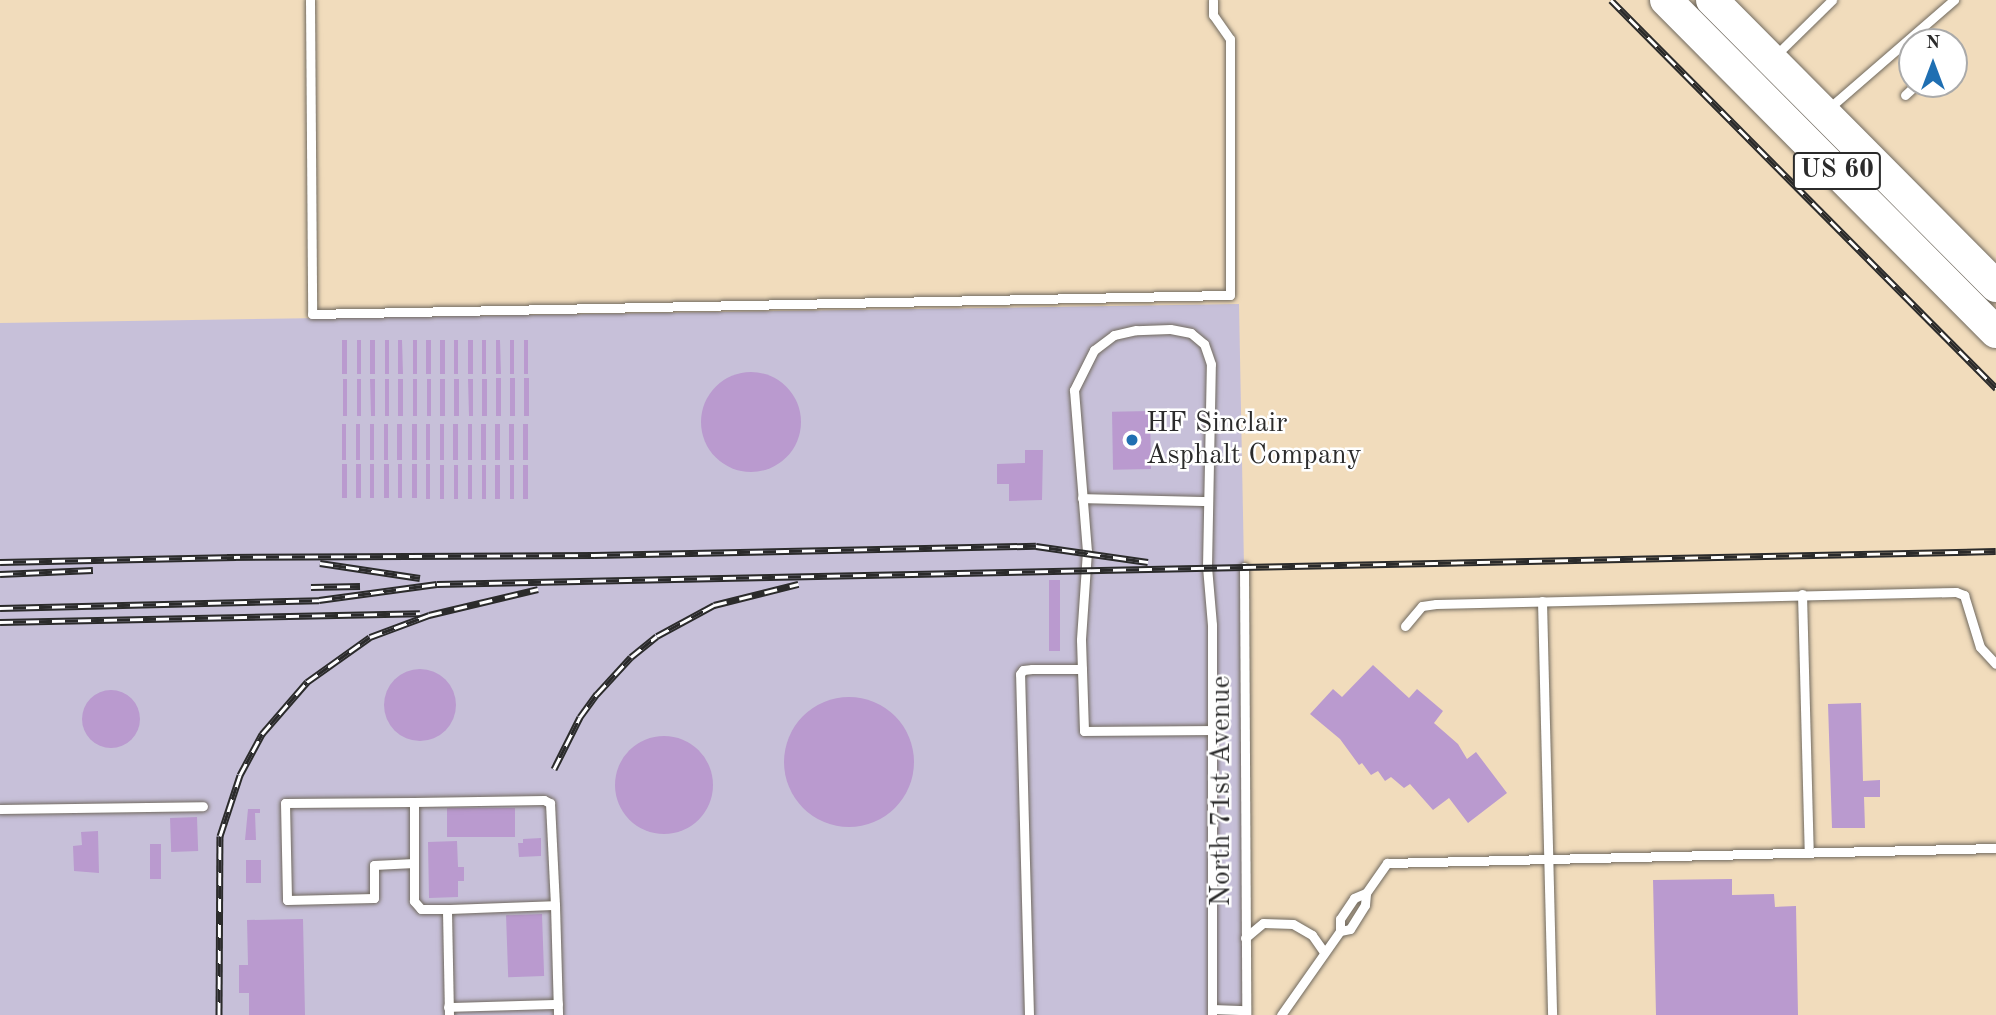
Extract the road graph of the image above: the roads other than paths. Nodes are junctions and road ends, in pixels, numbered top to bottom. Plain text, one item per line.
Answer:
1 (310, 0) edge
2 (1213, 0) edge
3 (1712, 0) edge
4 (1832, 0) edge
5 (1954, 0) edge
6 (1677, 4) edge
7 (1925, 28) edge
8 (1898, 52) edge
9 (1771, 60) junction
10 (1824, 112) junction
11 (1990, 277) edge
12 (1996, 332) edge
13 (1082, 498) junction
14 (1208, 501) junction
15 (1244, 567) dead end
16 (1802, 594) junction
17 (1542, 601) junction
18 (1405, 626) dead end
19 (1996, 664) edge
20 (1082, 669) junction
21 (1212, 730) junction
22 (414, 802) junction
23 (203, 806) dead end
24 (0, 809) edge
25 (1996, 848) edge
26 (1809, 853) junction
27 (1548, 859) junction
28 (414, 863) junction
29 (555, 905) junction
30 (447, 909) junction
31 (1245, 938) junction
32 (1324, 951) junction
33 (558, 1004) junction
34 (448, 1011) edge
35 (1212, 1012) edge
36 (1246, 1013) edge
37 (558, 1015) edge
38 (1029, 1015) edge
39 (1281, 1015) edge
40 (1552, 1015) edge

1 - 2 lane
3 - 9 highway, US 60
4 - 9 lane
5 - 7 lane
6 - 12 highway, US 60
8 - 10 lane
9 - 10 highway, US 60
10 - 11 highway, US 60
13 - 14 lane
13 - 14 lane, North 71st Avenue
13 - 20 lane, North 71st Avenue
14 - 21 lane, North 71st Avenue
15 - 31 lane, North 71st Avenue
16 - 17 lane
16 - 19 lane
16 - 26 lane
17 - 18 lane
17 - 27 lane
20 - 21 lane, North 71st Avenue
20 - 38 lane
21 - 35 lane, North 71st Avenue
22 - 28 lane
22 - 28 lane
22 - 29 lane
23 - 24 lane
25 - 26 lane
26 - 27 lane
27 - 32 lane
27 - 40 lane
28 - 30 lane
29 - 30 lane
29 - 33 lane
30 - 34 lane
31 - 32 lane
31 - 36 lane, North 71st Avenue
32 - 39 lane
33 - 34 lane
33 - 37 lane
35 - 36 lane

